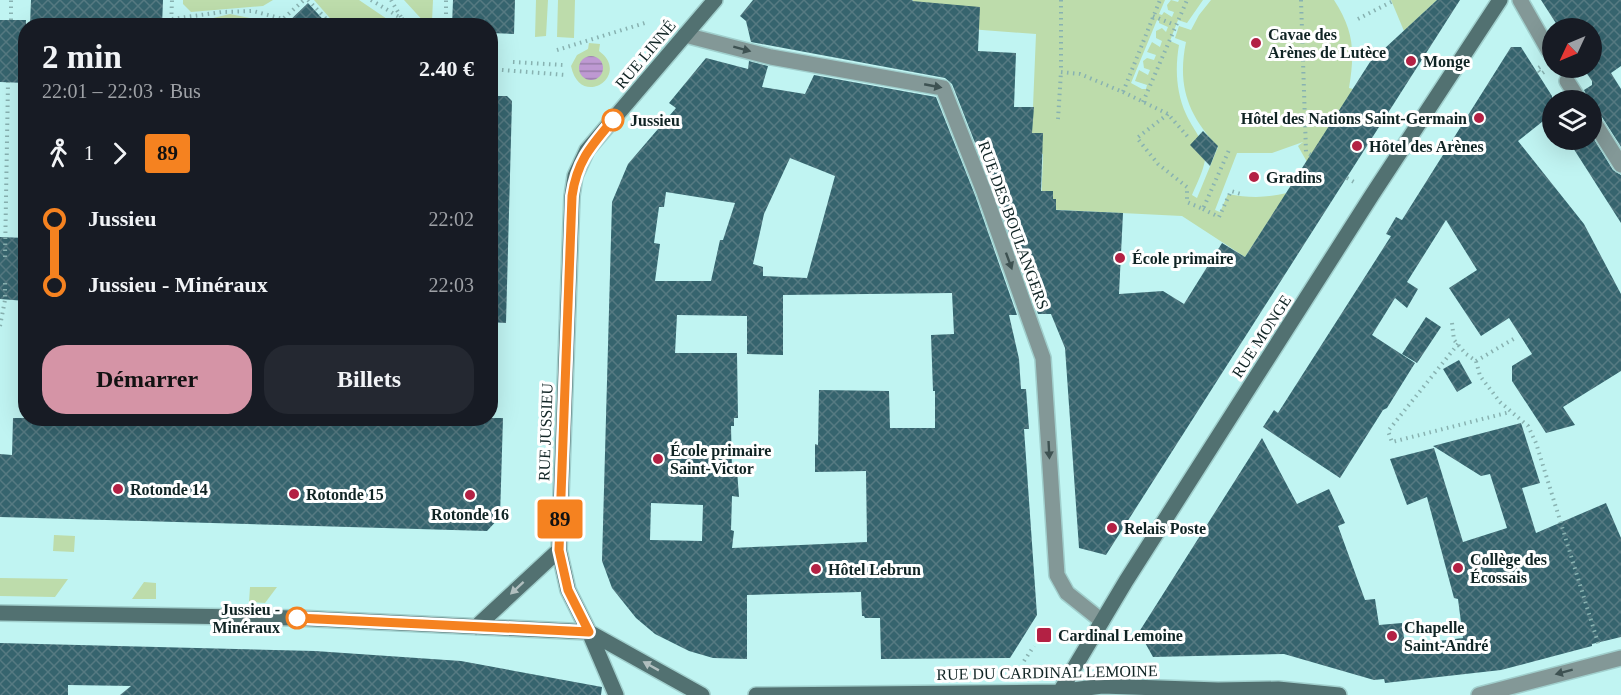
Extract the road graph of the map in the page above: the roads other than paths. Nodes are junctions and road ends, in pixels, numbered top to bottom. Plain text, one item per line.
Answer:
1 (715, 0) edge
2 (1500, 0) edge
3 (1520, 0) edge
4 (685, 35) junction
5 (1542, 39) edge
6 (1567, 81) dead end
7 (1573, 90) edge
8 (1602, 136) edge
9 (1621, 165) edge
10 (572, 196) joint
11 (559, 550) junction
12 (0, 613) edge
13 (1102, 621) junction
14 (476, 627) junction
15 (589, 632) junction
16 (1621, 658) edge
17 (1059, 693) edge
18 (616, 695) edge
19 (702, 695) edge
20 (756, 695) edge
21 (1339, 695) edge
22 (1479, 695) edge

1 - 4 street, RUE LINNÉ
2 - 13 street, RUE MONGE
3 - 5 street
4 - 10 street, RUE LINNÉ
4 -> 13 street, RUE DES BOULANGERS
6 - 7 street
8 - 9 street
10 - 11 street, RUE JUSSIEU
11 -> 14 street
11 - 15 street, RUE JUSSIEU
12 - 14 street
13 - 17 street, RUE MONGE
14 - 15 street
15 - 18 street, RUE JUSSIEU
19 -> 15 street
16 -> 22 street
17 - 20 street, RUE DU CARDINAL LEMOINE
17 - 21 street, RUE DU CARDINAL LEMOINE

